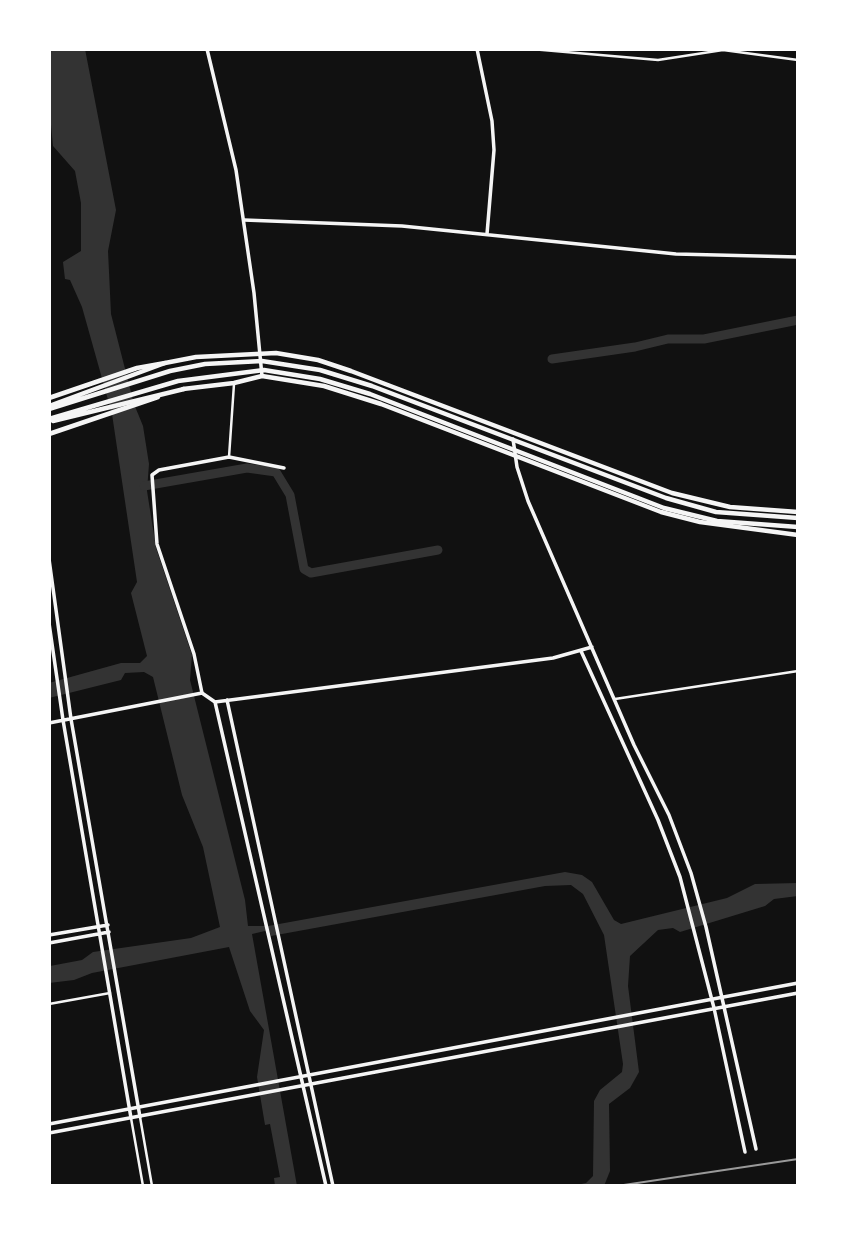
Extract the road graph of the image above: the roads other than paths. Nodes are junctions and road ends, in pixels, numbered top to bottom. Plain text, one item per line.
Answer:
1 (206, 49) edge
2 (477, 49) edge
3 (531, 49) edge
4 (798, 61) edge
5 (244, 220) junction
6 (487, 234) junction
7 (798, 257) edge
8 (260, 353) junction
9 (165, 362) junction
10 (261, 376) junction
11 (234, 383) junction
12 (184, 389) junction
13 (49, 398) edge
14 (49, 408) edge
15 (49, 421) edge
16 (512, 433) junction
17 (49, 434) edge
18 (516, 456) junction
19 (229, 457) junction
20 (284, 468) dead end
21 (798, 515) edge
22 (798, 531) edge
23 (49, 559) edge
24 (51, 594) edge
25 (49, 623) edge
26 (592, 647) junction
27 (581, 651) junction
28 (798, 670) edge
29 (202, 692) junction
30 (615, 699) junction
31 (227, 700) junction
32 (215, 702) junction
33 (71, 719) junction
34 (63, 720) junction
35 (49, 723) edge
36 (108, 925) junction
37 (99, 926) junction
38 (109, 932) junction
39 (100, 934) junction
40 (49, 935) edge
41 (49, 943) edge
42 (798, 983) edge
43 (110, 993) junction
44 (798, 993) edge
45 (722, 996) junction
46 (712, 999) junction
47 (49, 1004) edge
48 (724, 1006) junction
49 (714, 1008) junction
50 (310, 1075) junction
51 (301, 1077) junction
52 (312, 1083) junction
53 (303, 1087) junction
54 (138, 1107) junction
55 (130, 1109) junction
56 (140, 1117) junction
57 (131, 1118) junction
58 (49, 1124) edge
59 (49, 1133) edge
60 (756, 1149) dead end
61 (745, 1152) dead end
62 (143, 1186) edge
63 (152, 1186) edge
64 (326, 1186) edge
65 (333, 1186) edge

1 - 5 main road
2 - 6 main road
3 - 4 street
5 - 6 main road
5 - 8 main road
6 - 7 main road
8 - 9 main road
8 - 10 main road
8 - 16 main road
9 - 13 main road
9 - 14 main road
10 - 11 main road
10 - 18 main road
11 - 12 main road
11 - 19 street
12 - 15 main road
12 - 17 main road
14 - 21 main road
15 - 22 main road
16 - 18 main road
16 - 21 main road
18 - 22 main road
18 - 26 main road
19 - 20 main road
19 - 29 main road
23 - 24 main road
24 - 33 main road
25 - 34 main road
26 - 27 main road
26 - 30 main road
27 - 31 main road
27 - 46 main road
28 - 30 street
29 - 32 main road
29 - 33 main road
30 - 45 main road
31 - 32 main road
31 - 50 main road
32 - 51 main road
33 - 34 main road
33 - 36 main road
34 - 35 main road
34 - 37 main road
36 - 37 main road
36 - 38 main road
37 - 39 main road
37 - 40 main road
38 - 39 main road
38 - 54 main road
39 - 41 main road
39 - 43 main road
42 - 45 main road
43 - 47 street
43 - 55 main road
44 - 48 main road
45 - 46 main road
45 - 48 main road
46 - 49 main road
46 - 50 main road
48 - 49 main road
48 - 60 main road
49 - 52 main road
49 - 61 main road
50 - 51 main road
50 - 52 main road
51 - 53 main road
51 - 54 main road
52 - 53 main road
52 - 65 main road
53 - 56 main road
53 - 64 main road
54 - 55 main road
54 - 56 main road
55 - 57 main road
55 - 58 main road
56 - 57 main road
56 - 63 street
57 - 59 main road
57 - 62 street

